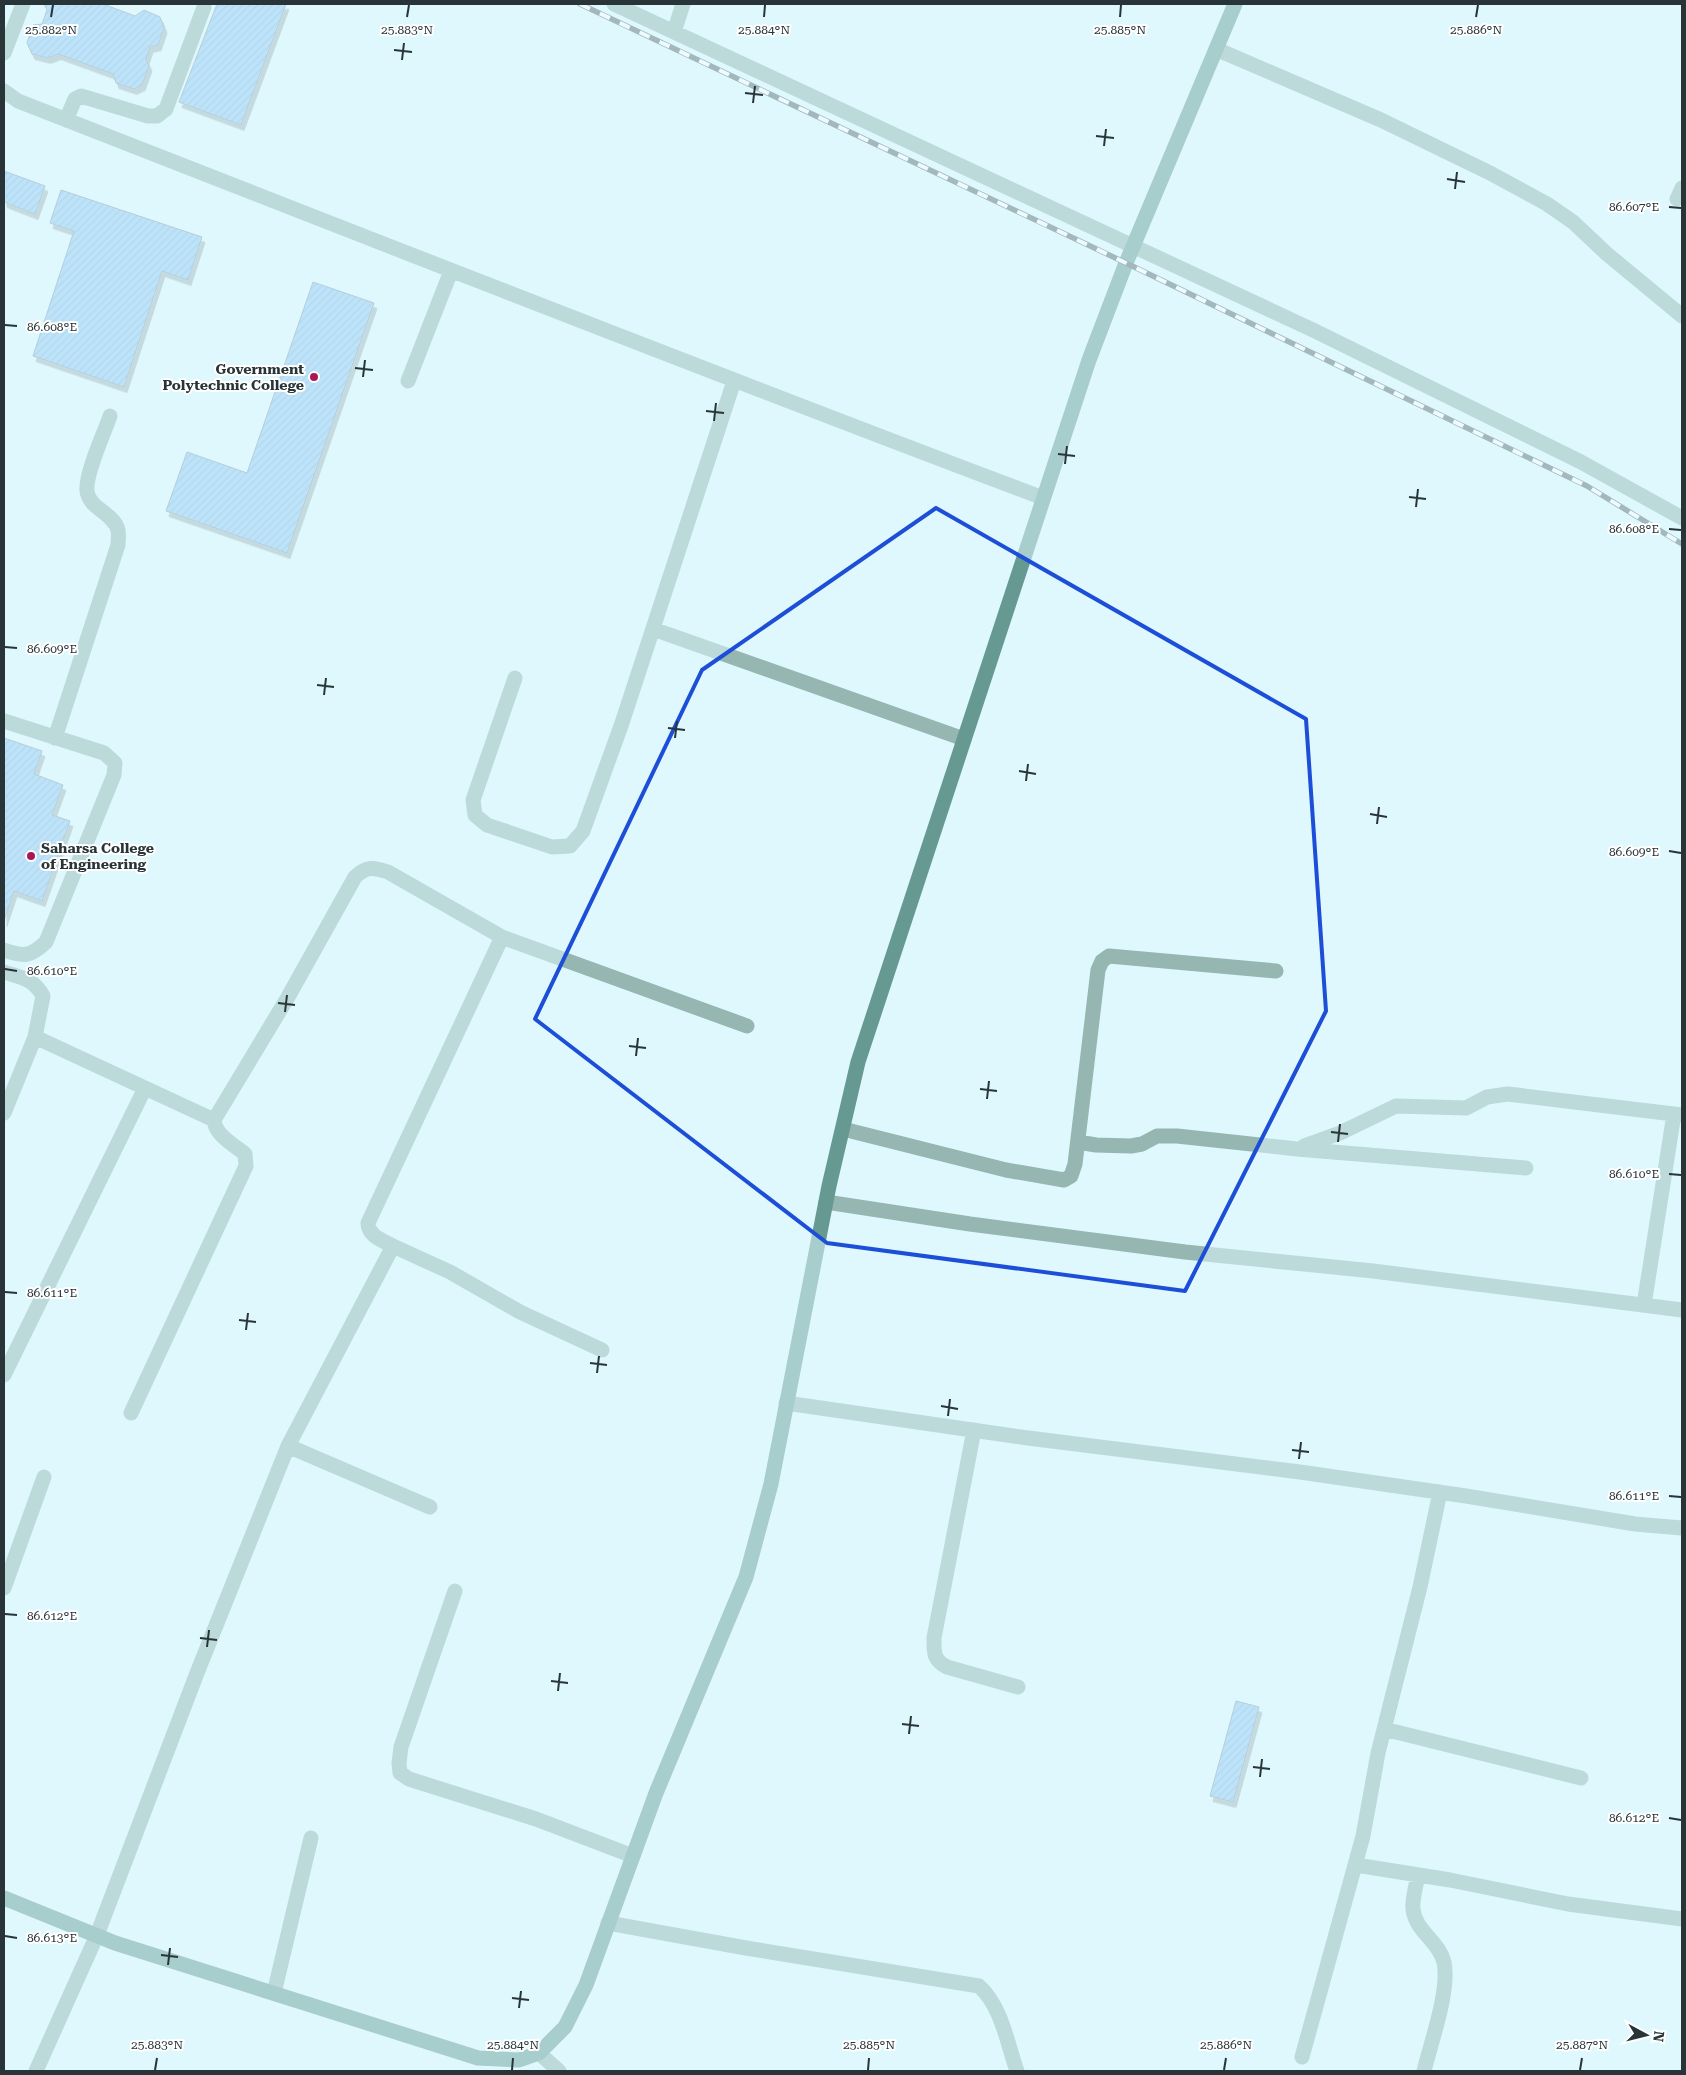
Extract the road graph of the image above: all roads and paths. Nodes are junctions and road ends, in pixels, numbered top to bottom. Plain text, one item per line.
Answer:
1 (23, 4) edge
2 (614, 4) edge
3 (683, 4) edge
4 (1235, 4) edge
5 (204, 7) dead end
6 (674, 32) junction
7 (1216, 50) junction
8 (4, 53) edge
9 (4, 91) edge
10 (66, 120) junction
11 (1134, 245) junction
12 (451, 271) junction
13 (1682, 316) edge
14 (408, 380) dead end
15 (734, 381) junction
16 (110, 416) dead end
17 (1043, 498) junction
18 (1682, 518) edge
19 (653, 628) junction
20 (515, 678) dead end
21 (4, 721) edge
22 (55, 738) junction
23 (964, 739) junction
24 (502, 937) junction
25 (4, 950) edge
26 (1276, 971) dead end
27 (4, 972) edge
28 (747, 1026) dead end
29 (35, 1037) junction
30 (146, 1088) junction
31 (4, 1113) edge
32 (1678, 1114) edge
33 (214, 1120) junction
34 (843, 1130) junction
35 (1078, 1142) junction
36 (1297, 1149) junction
37 (1526, 1168) dead end
38 (826, 1202) junction
39 (392, 1246) junction
40 (1644, 1305) junction
41 (1682, 1310) edge
42 (602, 1350) dead end
43 (4, 1375) edge
44 (786, 1403) junction
45 (131, 1413) dead end
46 (974, 1430) junction
47 (288, 1446) junction
48 (44, 1477) dead end
49 (1440, 1492) junction
50 (430, 1508) dead end
51 (1682, 1528) edge
52 (4, 1588) edge
53 (455, 1592) dead end
54 (1018, 1687) dead end
55 (1384, 1729) junction
56 (1581, 1778) dead end
57 (311, 1838) dead end
58 (633, 1856) junction
59 (1356, 1865) junction
60 (1418, 1875) junction
61 (4, 1898) edge
62 (1682, 1919) edge
63 (608, 1923) junction
64 (97, 1936) junction
65 (274, 1993) junction
66 (539, 2053) junction
67 (1302, 2057) dead end
68 (36, 2071) edge
69 (559, 2071) edge
70 (1017, 2071) edge
71 (1424, 2071) edge

1 - 8 street
2 - 6 street
3 - 6 street
4 - 7 main road
5 - 10 street
6 - 11 street
7 - 11 main road
7 - 13 street
9 - 10 street
10 - 12 street
11 - 17 main road
11 - 18 street
12 - 14 street
12 - 15 street
15 - 17 street
15 - 19 street
16 - 22 street
17 - 23 main road
19 - 20 street
19 - 23 street
21 - 22 street
22 - 25 street
23 - 34 main road
24 - 28 street
24 - 33 street
24 - 39 street
26 - 35 street
27 - 29 street
29 - 30 street
29 - 31 street
30 - 33 street
30 - 43 street
32 - 36 street
32 - 40 street
33 - 45 street
34 - 35 street
34 - 38 main road
35 - 36 street
36 - 37 street
38 - 40 street
38 - 44 main road
39 - 42 street
39 - 47 street
40 - 41 street
44 - 46 street
44 - 58 main road
46 - 49 street
46 - 54 street
47 - 50 street
47 - 64 street
48 - 52 street
49 - 51 street
49 - 55 street
53 - 58 street
55 - 56 street
55 - 59 street
57 - 65 street
58 - 63 main road
59 - 60 street
59 - 67 street
60 - 62 street
60 - 71 street
61 - 64 main road
63 - 66 main road
63 - 70 street
64 - 65 main road
64 - 68 street
65 - 66 main road
66 - 69 street

